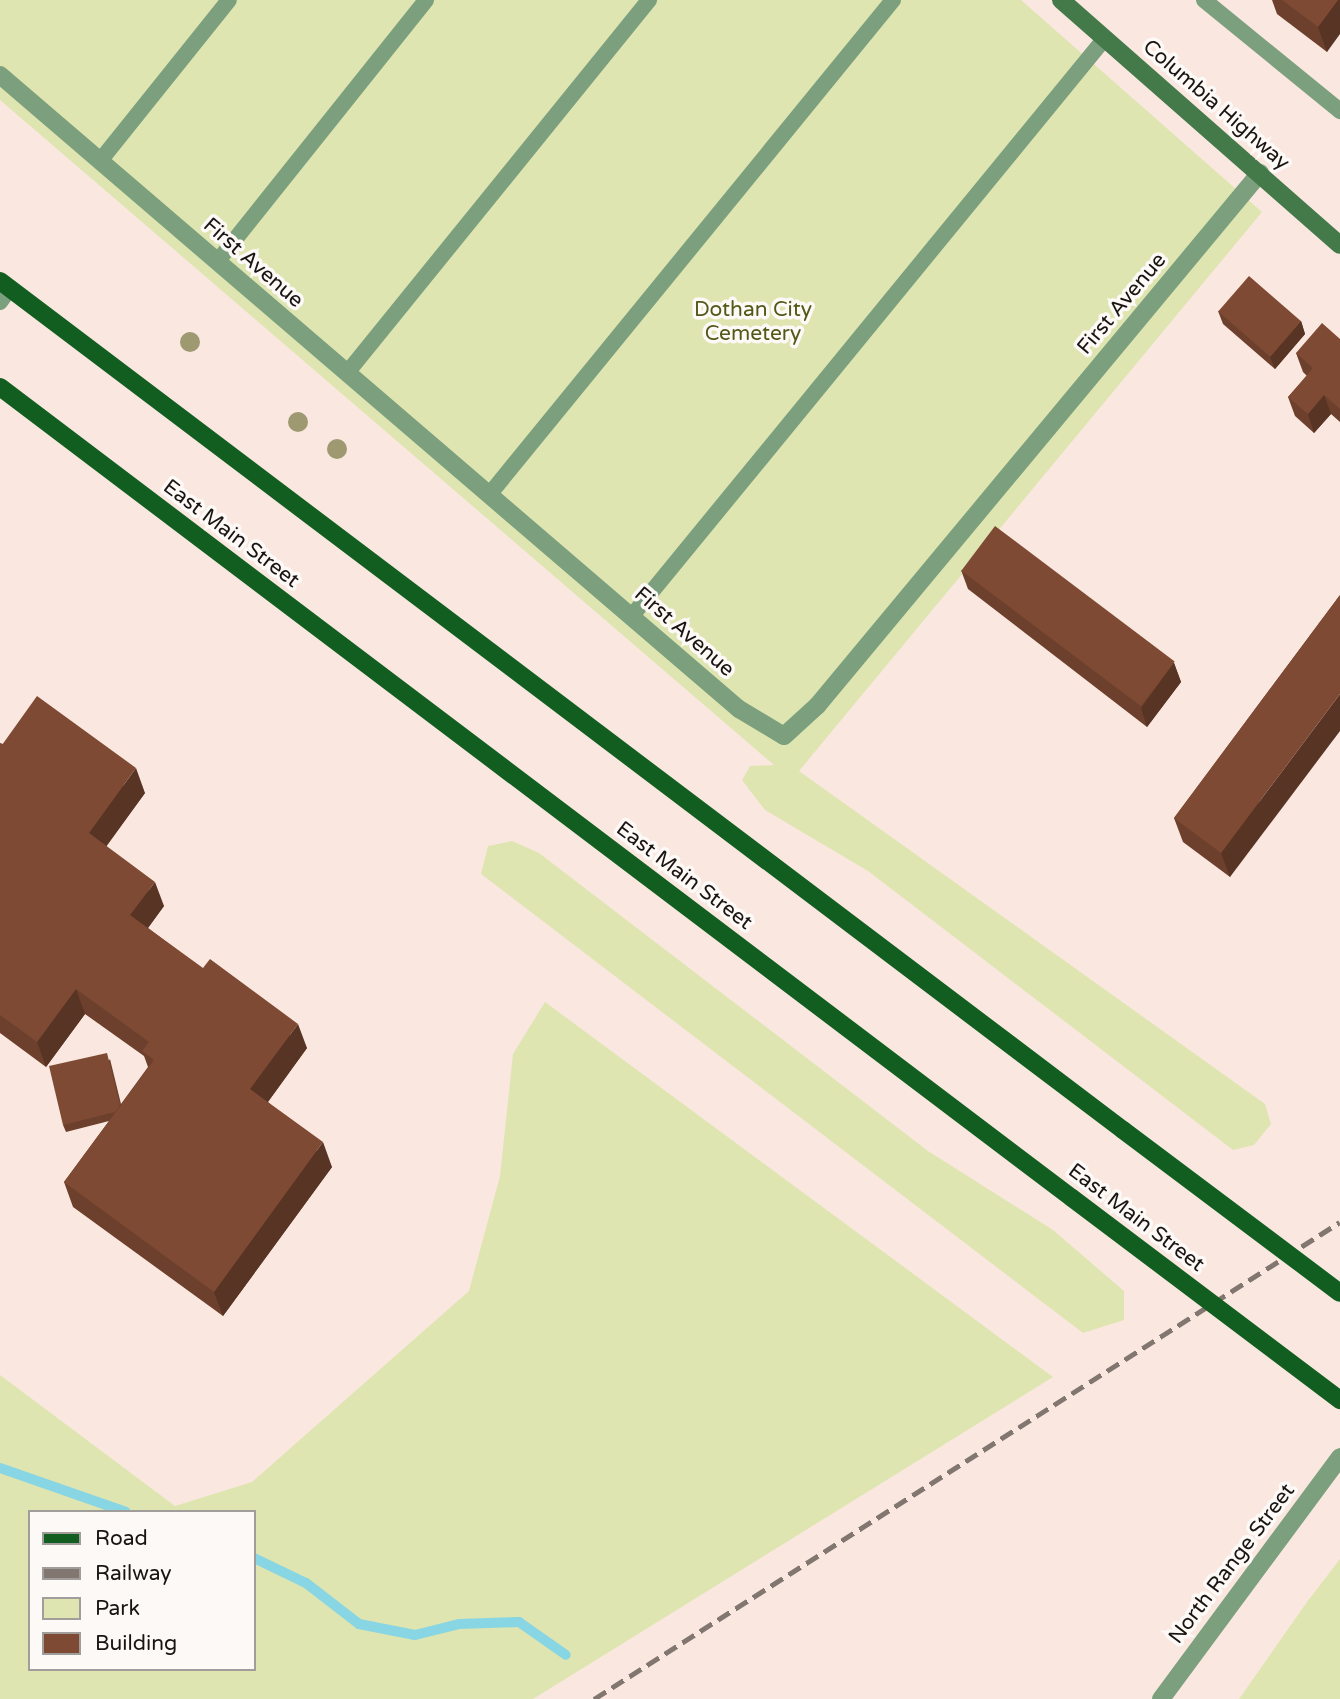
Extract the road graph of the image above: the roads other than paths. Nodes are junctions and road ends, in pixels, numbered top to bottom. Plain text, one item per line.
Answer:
1 (229, 0) edge
2 (426, 0) edge
3 (649, 0) edge
4 (893, 0) edge
5 (1061, 0) edge
6 (1204, 0) edge
7 (1105, 38) junction
8 (0, 75) edge
9 (1340, 111) edge
10 (100, 161) junction
11 (1260, 173) junction
12 (1340, 245) edge
13 (217, 262) junction
14 (3, 290) edge
15 (347, 373) junction
16 (0, 387) edge
17 (489, 495) junction
18 (631, 617) junction
19 (1340, 1293) edge
20 (1340, 1401) edge
21 (1340, 1457) edge
22 (1161, 1699) edge

1 - 10 lane
2 - 13 lane
3 - 15 lane
4 - 17 lane
5 - 7 main road, Columbia Highway
6 - 9 lane
7 - 11 main road, Columbia Highway
7 - 18 lane
8 - 10 street, First Avenue
10 - 13 street, First Avenue
11 - 12 main road, Columbia Highway
11 - 18 street, First Avenue
13 - 15 street, First Avenue
14 - 19 main road, bridge
15 - 17 street, First Avenue
16 - 20 main road, East Main Street, bridge
17 - 18 street, First Avenue
21 - 22 street, North Range Street

